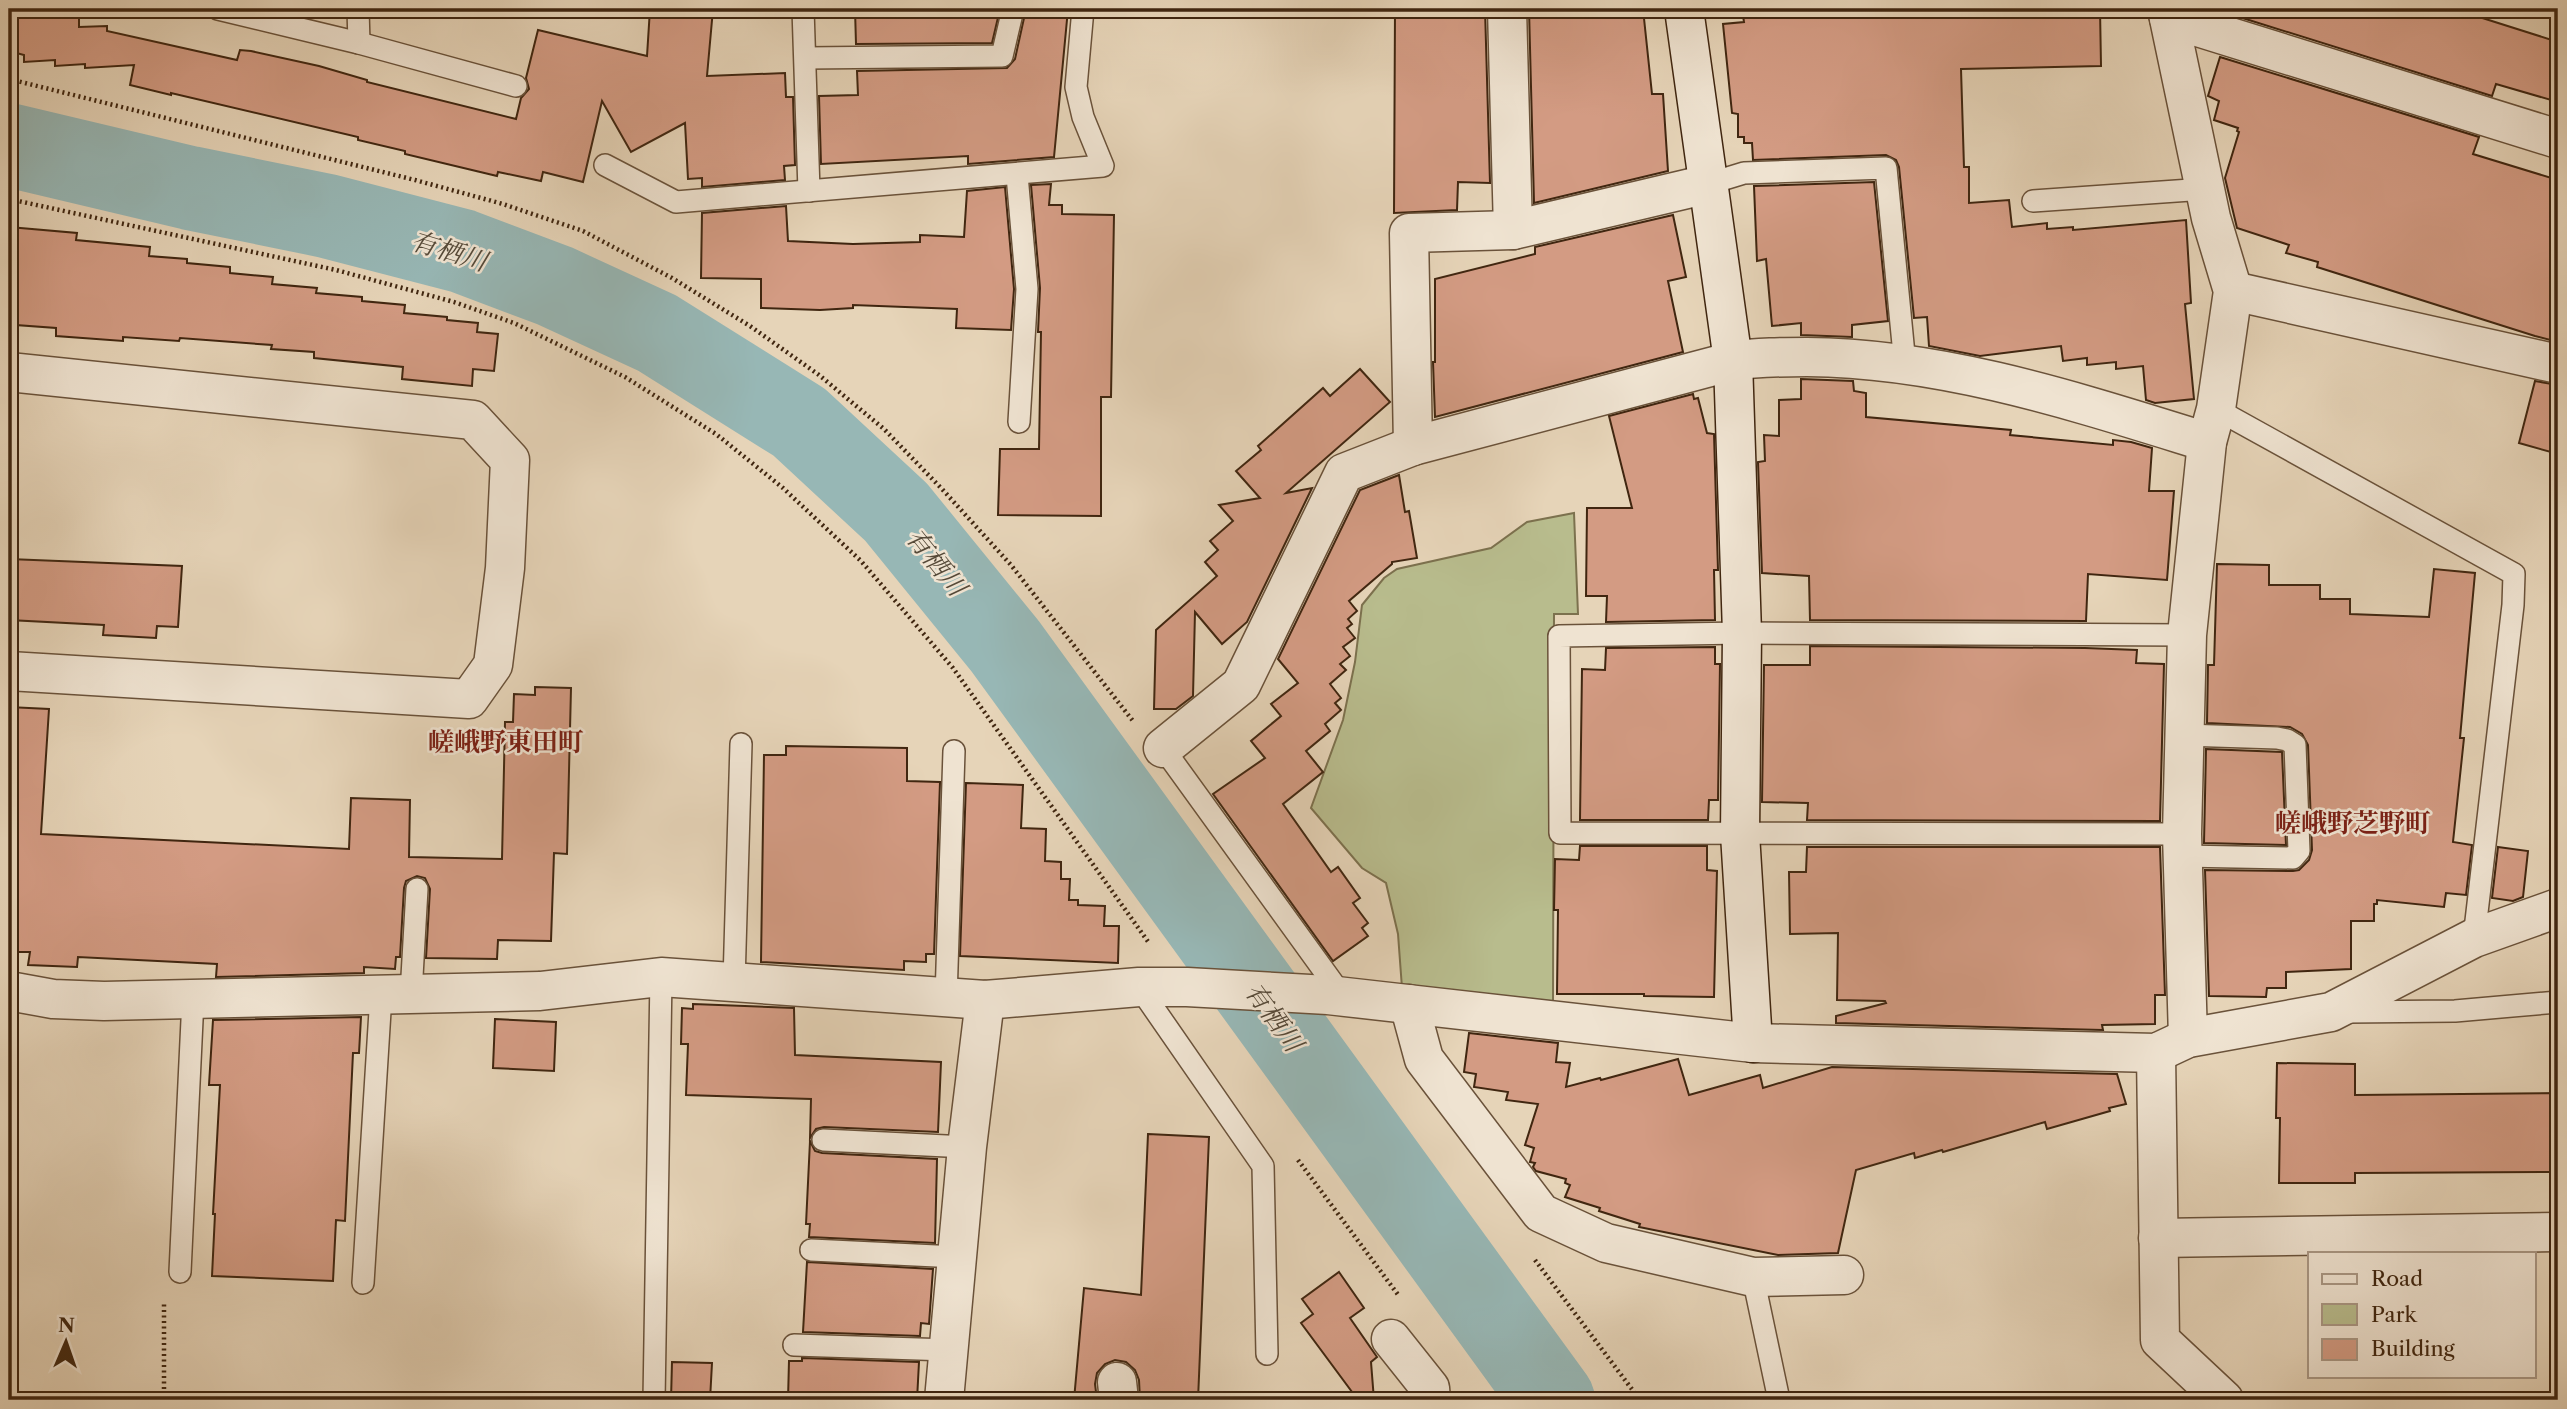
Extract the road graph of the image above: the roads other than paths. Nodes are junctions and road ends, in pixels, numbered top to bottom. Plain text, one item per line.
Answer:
1 (218, 9) edge
2 (358, 9) edge
3 (803, 9) edge
4 (1013, 9) edge
5 (1083, 9) edge
6 (1507, 9) edge
7 (1684, 9) edge
8 (2168, 13) edge
9 (359, 43) junction
10 (806, 58) junction
11 (516, 86) dead end
12 (2558, 139) edge
13 (605, 165) dead end
14 (1017, 175) junction
15 (1708, 184) junction
16 (2205, 190) junction
17 (809, 191) junction
18 (2033, 201) dead end
19 (1513, 230) junction
20 (2233, 291) junction
21 (1732, 361) junction
22 (2558, 364) edge
23 (1905, 365) junction
24 (9, 372) edge
25 (1019, 422) dead end
26 (2212, 425) junction
27 (1413, 446) junction
28 (1742, 632) junction
29 (2187, 635) junction
30 (9, 671) edge
31 (2185, 735) junction
32 (741, 744) dead end
33 (1163, 748) joint
34 (954, 751) dead end
35 (1740, 834) junction
36 (2183, 845) junction
37 (417, 889) dead end
38 (2558, 908) edge
39 (2474, 938) junction
40 (661, 977) junction
41 (734, 982) junction
42 (1166, 987) junction
43 (9, 991) edge
44 (396, 994) junction
45 (1335, 996) junction
46 (946, 998) junction
47 (193, 999) junction
48 (985, 1000) junction
49 (2558, 1002) edge
50 (1409, 1004) junction
51 (2331, 1012) junction
52 (1753, 1043) junction
53 (2172, 1045) junction
54 (823, 1140) dead end
55 (967, 1147) junction
56 (2558, 1232) edge
57 (2158, 1238) junction
58 (811, 1250) dead end
59 (957, 1257) junction
60 (180, 1272) road end
61 (1844, 1275) dead end
62 (1753, 1277) junction
63 (363, 1283) dead end
64 (1391, 1339) dead end
65 (794, 1345) dead end
66 (949, 1350) junction
67 (1267, 1354) dead end
68 (654, 1400) edge
69 (944, 1400) edge
70 (1431, 1400) edge
71 (1779, 1400) edge
72 (2224, 1400) edge

1 - 9 lane
2 - 9 lane
3 - 10 lane
4 - 10 lane
5 - 14 lane
6 - 19 street
7 - 15 street
8 - 12 street
8 - 16 street
9 - 11 lane
10 - 17 lane
13 - 17 lane
14 - 17 lane
14 - 25 lane
15 - 19 street
15 - 21 street
15 - 23 lane
16 - 18 lane
16 - 20 street
19 - 27 street
20 - 22 street
20 - 26 street
21 - 23 street
21 - 27 street
21 - 28 street
23 - 26 street
24 - 30 street
26 - 29 street
26 - 39 lane
27 - 33 street
28 - 29 lane
28 - 35 street
28 - 35 lane
29 - 31 street
31 - 36 street
31 - 36 lane
32 - 41 lane
33 - 45 lane
34 - 46 lane
35 - 36 lane
35 - 52 street
36 - 53 street
37 - 44 lane
38 - 39 street
39 - 51 street
40 - 41 street
40 - 44 street
40 - 68 lane
41 - 46 street
42 - 45 street
42 - 48 street
42 - 67 lane
43 - 47 street
44 - 47 street
44 - 63 lane
45 - 50 street
46 - 48 street
47 - 60 lane
48 - 55 street
49 - 51 lane
50 - 52 street
50 - 62 street
51 - 53 street
52 - 53 street
53 - 57 street
54 - 55 lane
55 - 59 street
56 - 57 street
57 - 72 street
58 - 59 lane
59 - 66 street
61 - 62 street
62 - 71 lane
64 - 70 street
65 - 66 lane
66 - 69 street

